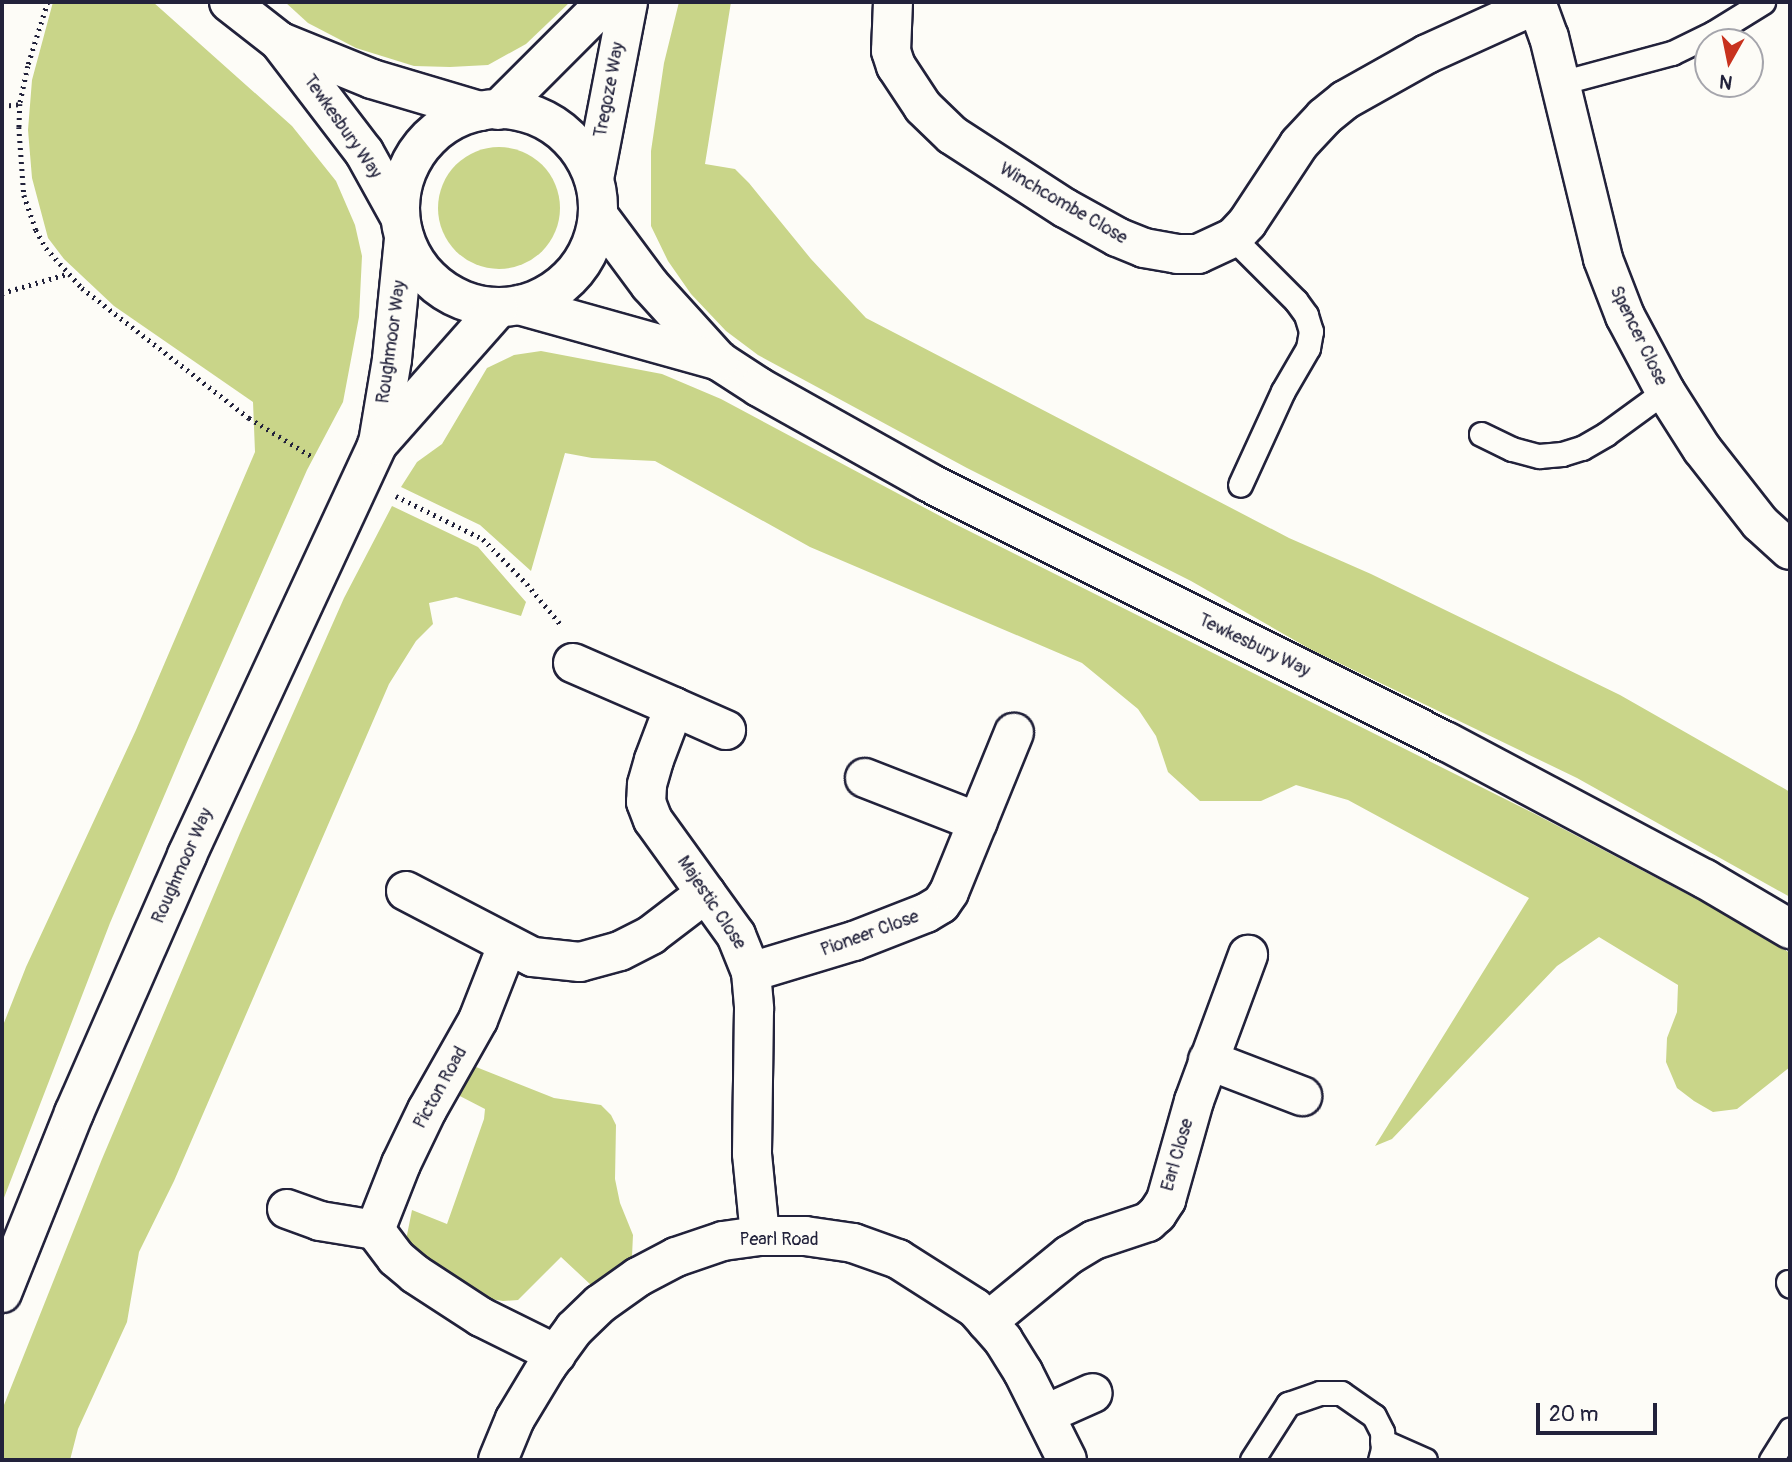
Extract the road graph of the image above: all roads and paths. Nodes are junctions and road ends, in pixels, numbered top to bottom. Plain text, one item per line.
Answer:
1 (48, 2) edge
2 (229, 2) edge
3 (606, 2) edge
4 (628, 2) edge
5 (892, 2) edge
6 (1763, 2) edge
7 (1536, 3) edge
8 (279, 41) junction
9 (1560, 83) junction
10 (20, 104) junction
11 (2, 106) edge
12 (489, 111) junction
13 (596, 197) junction
14 (402, 228) junction
15 (1233, 237) junction
16 (67, 274) junction
17 (2, 293) edge
18 (509, 307) junction
19 (719, 361) junction
20 (1665, 391) junction
21 (1481, 434) dead end
22 (377, 445) junction
23 (313, 457) dead end
24 (1240, 485) dead end
25 (396, 496) dead end
26 (1790, 550) edge
27 (573, 663) joint
28 (674, 707) junction
29 (726, 730) dead end
30 (1014, 733) dead end
31 (865, 778) dead end
32 (978, 822) junction
33 (406, 891) dead end
34 (706, 893) junction
35 (1790, 929) edge
36 (508, 946) junction
37 (1248, 955) dead end
38 (751, 972) junction
39 (1208, 1060) junction
40 (1302, 1096) dead end
41 (287, 1209) dead end
42 (375, 1230) junction
43 (760, 1236) junction
44 (2, 1293) edge
45 (987, 1322) junction
46 (556, 1354) junction
47 (1093, 1393) dead end
48 (1046, 1415) junction
49 (1790, 1429) edge
50 (1381, 1451) edge
51 (498, 1460) edge
52 (1067, 1460) edge
53 (1252, 1460) edge
54 (1426, 1460) edge
55 (1771, 1460) edge

1 - 10 path
2 - 8 street, Tewkesbury Way
3 - 12 street
4 - 13 street, Tregoze Way
5 - 15 street, Winchcombe Close
6 - 9 lane
7 - 9 street, Spencer Close
7 - 15 street, Winchcombe Close
8 - 12 street, Tewkesbury Way
8 - 14 street, Tewkesbury Way
9 - 20 street, Spencer Close
10 - 11 path
10 - 16 path
12 - 13 street
12 - 14 street
13 - 18 street
13 - 19 street, Tewkesbury Way
14 - 18 street
14 - 22 street, Roughmoor Way
15 - 24 lane
16 - 17 path
16 - 23 path
18 - 19 street, Tewkesbury Way
18 - 22 street, Roughmoor Way
19 - 35 street, Tewkesbury Way
20 - 21 lane
20 - 26 street, Spencer Close
22 - 44 street, Roughmoor Way
25 - 27 path
27 - 28 street
28 - 29 street
28 - 34 street, Majestic Close
30 - 32 street, Pioneer Close
31 - 32 street
32 - 38 street, Pioneer Close
33 - 36 street
34 - 36 street
34 - 38 street, Majestic Close
36 - 42 street, Picton Road
37 - 39 street, Earl Close
38 - 43 street, Majestic Close
39 - 40 street
39 - 45 street, Earl Close
41 - 42 street
42 - 46 street
43 - 45 street, Pearl Road
43 - 46 street, Pearl Road
45 - 48 street, Pearl Road
46 - 51 street, Pearl Road
47 - 48 street
48 - 52 street, Pearl Road
49 - 55 lane
50 - 53 lane
50 - 54 lane

